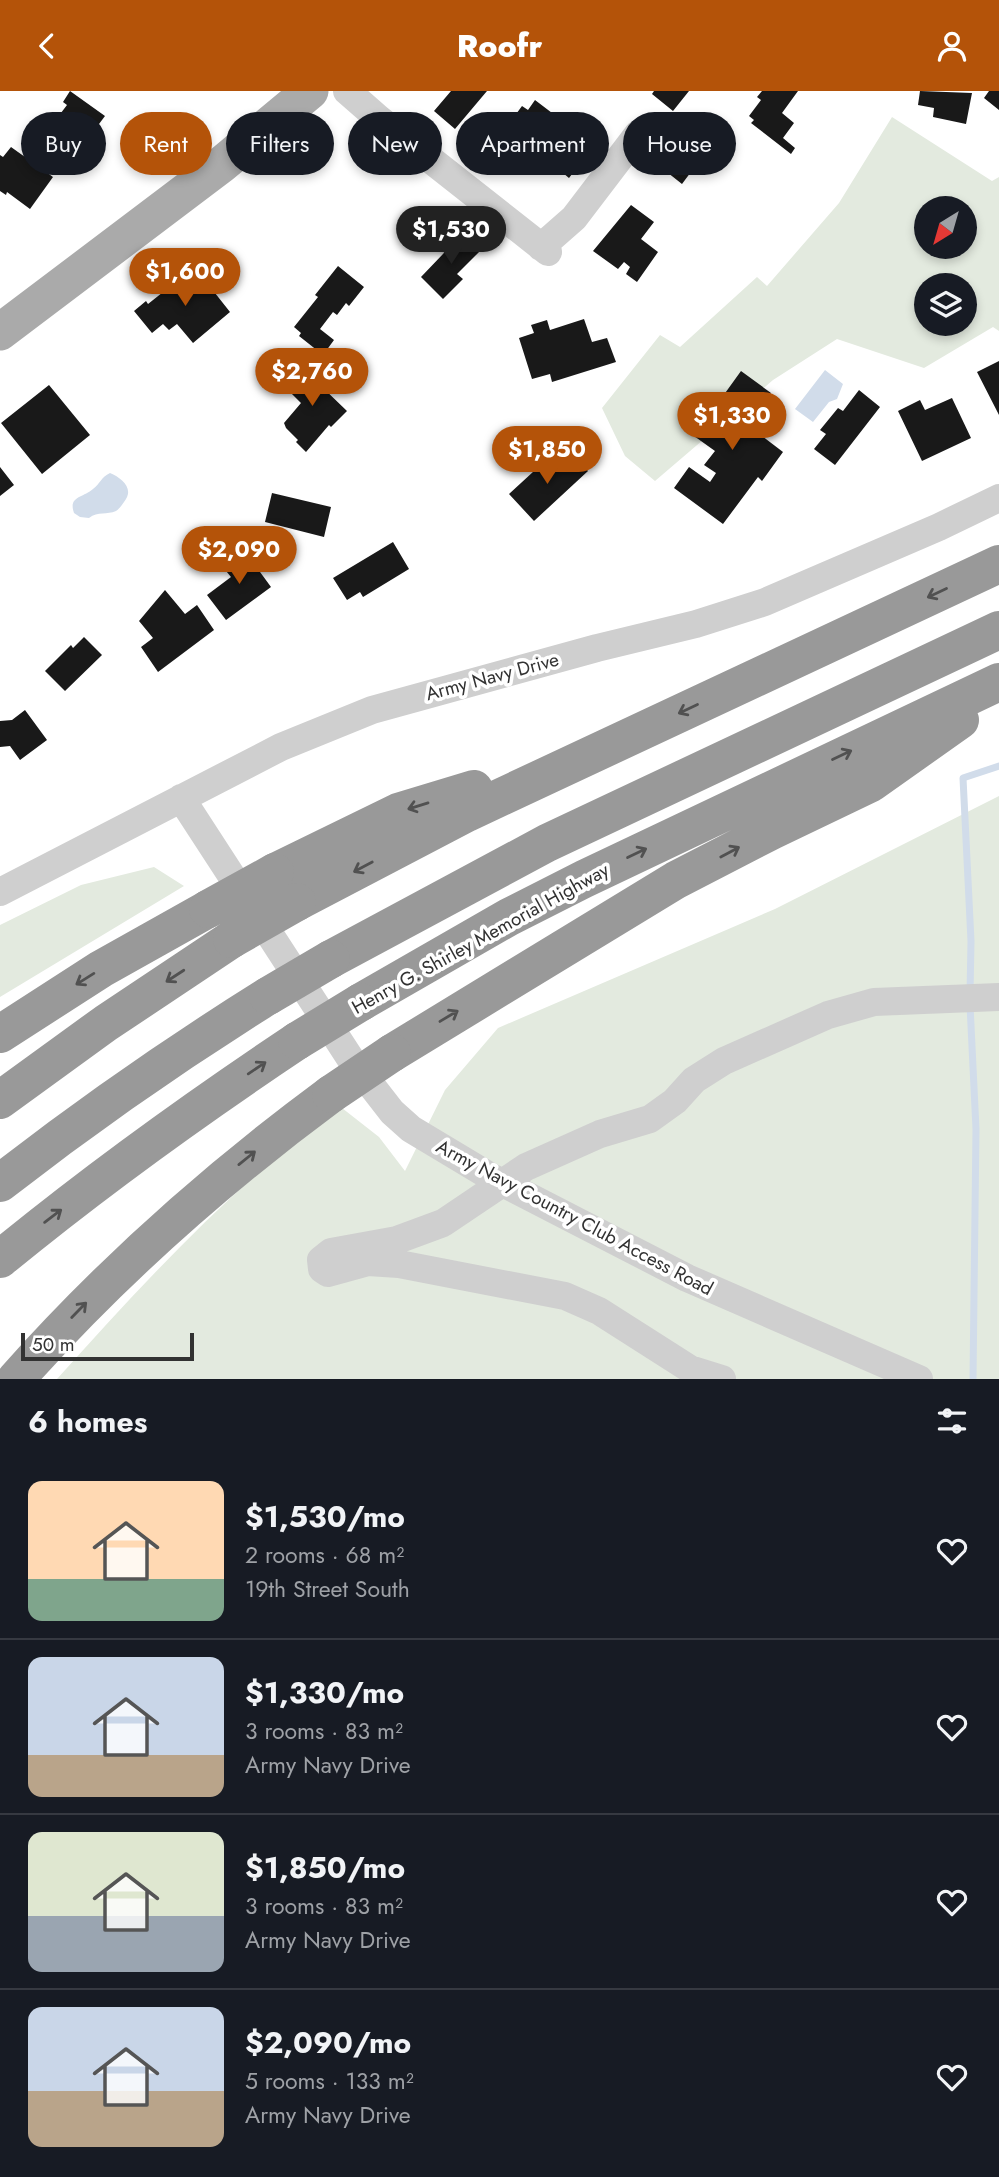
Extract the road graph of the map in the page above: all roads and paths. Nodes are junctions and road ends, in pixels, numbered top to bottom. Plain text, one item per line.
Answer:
1 (310, 91) edge
2 (347, 91) edge
3 (623, 154) edge
4 (0, 332) edge
5 (999, 498) edge
6 (999, 564) edge
7 (999, 630) edge
8 (999, 682) edge
9 (999, 691) edge
10 (600, 750) junction
11 (181, 798) junction
12 (0, 893) edge
13 (994, 997) edge
14 (0, 1034) edge
15 (0, 1100) edge
16 (0, 1183) edge
17 (500, 1183) junction
18 (0, 1259) edge
19 (16, 1379) edge
20 (722, 1379) edge
21 (919, 1379) edge

1 - 4 main road
2 - 3 street
5 - 11 street, Army Navy Drive
6 -> 10 highway
7 - 16 highway, bridge
18 -> 8 highway, Henry G. Shirley Memorial Highway, bridge
19 -> 9 highway, bridge
10 -> 14 highway, bridge
10 -> 15 highway, bridge
11 - 12 street, Army Navy Drive
11 - 17 street, Army Navy Country Club Access Road
13 - 17 street
17 - 20 street
17 - 21 street, Army Navy Country Club Access Road

